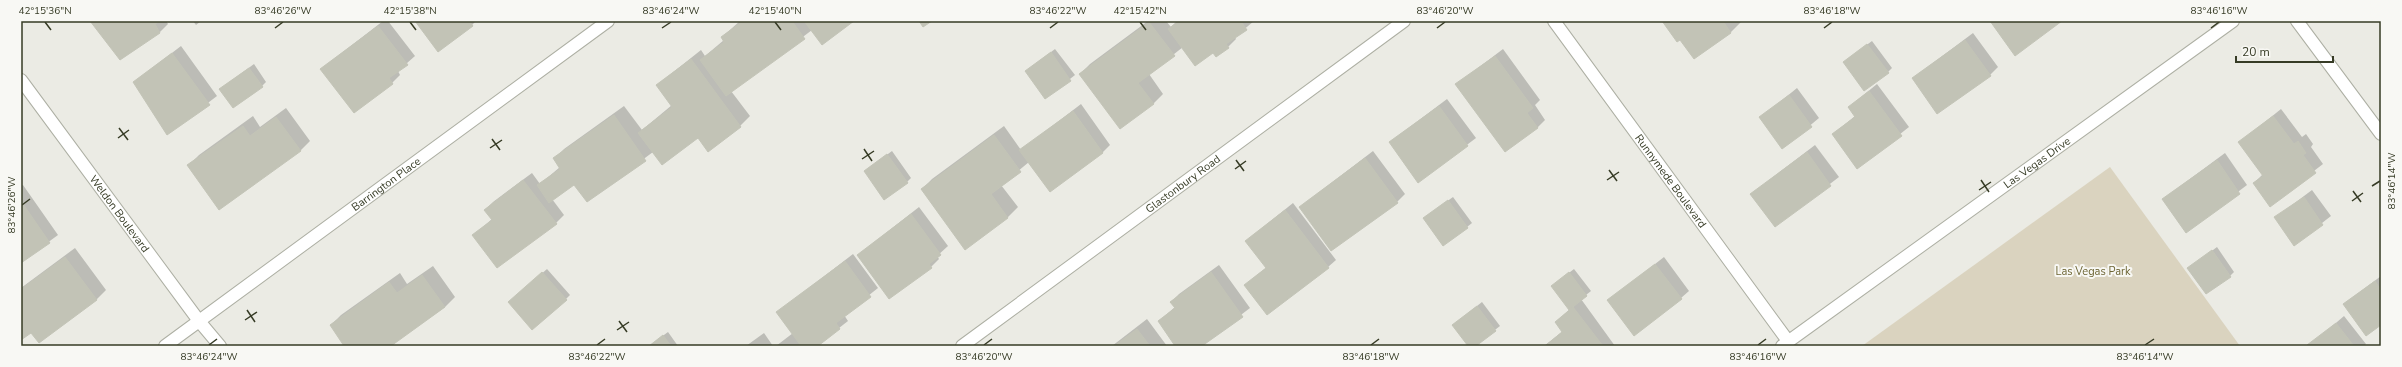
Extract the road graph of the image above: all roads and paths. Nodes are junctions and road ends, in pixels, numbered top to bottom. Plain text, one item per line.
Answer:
1 (608, 21) edge
2 (1404, 21) edge
3 (1554, 21) edge
4 (2233, 21) edge
5 (2297, 21) edge
6 (21, 80) edge
7 (2381, 134) edge
8 (199, 321) junction
9 (1785, 344) edge
10 (165, 346) edge
11 (220, 346) edge
12 (962, 346) edge

1 - 8 street, Barrington Place
2 - 12 street, Glastonbury Road
3 - 9 street, Runnymede Boulevard
4 - 9 street, Las Vegas Drive
5 - 7 street
6 - 8 street, Weldon Boulevard
8 - 10 street, Barrington Place
8 - 11 street, Weldon Boulevard

